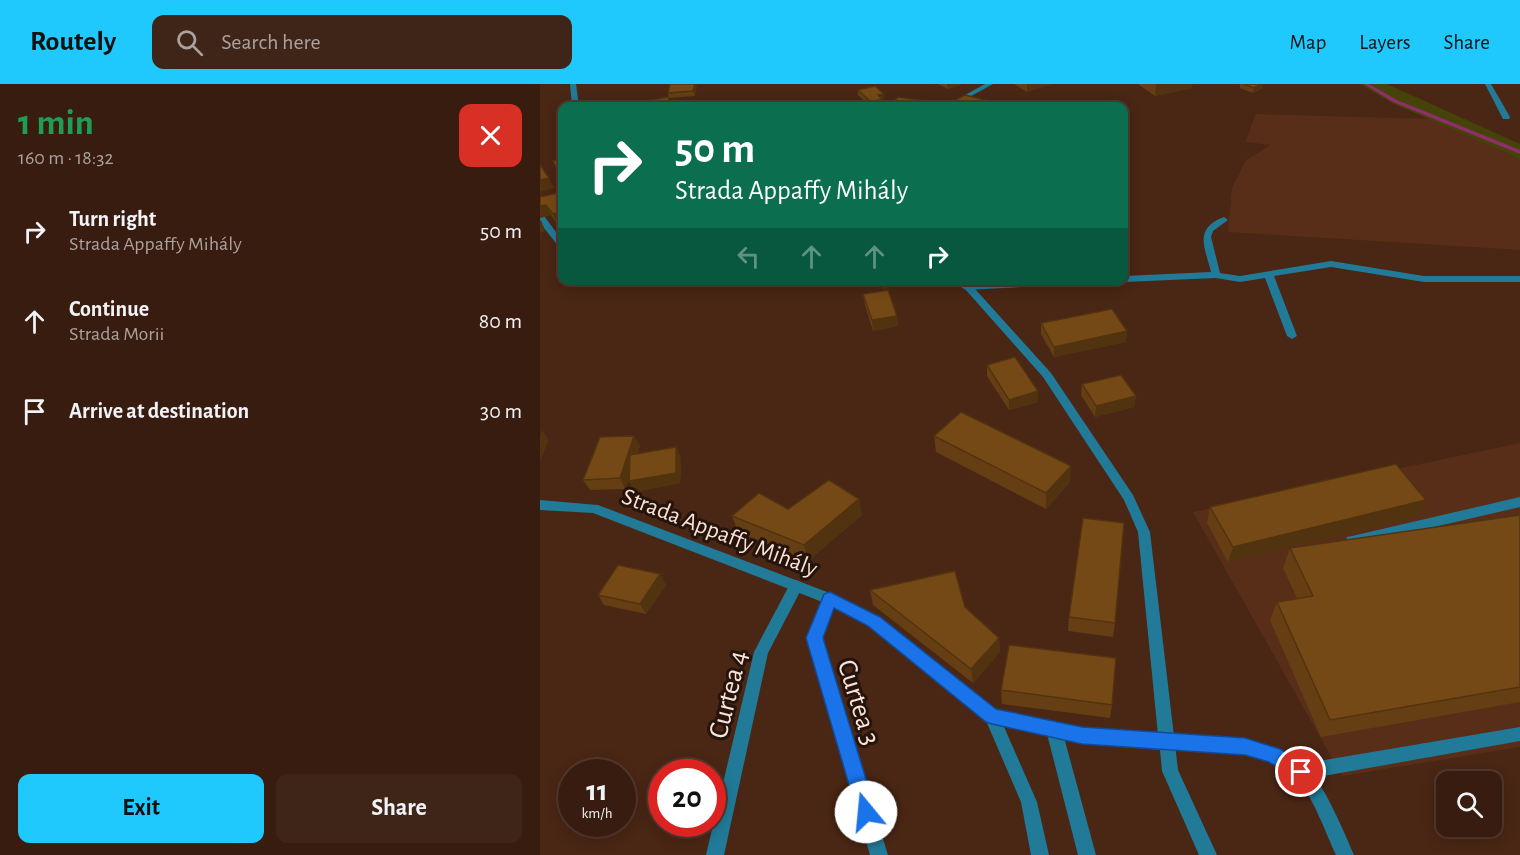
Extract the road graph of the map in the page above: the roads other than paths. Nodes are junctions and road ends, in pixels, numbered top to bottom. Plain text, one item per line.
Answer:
1 (573, 84) edge
2 (990, 84) edge
3 (1488, 84) edge
4 (575, 102) edge
5 (956, 102) edge
6 (1506, 117) dead end
7 (541, 218) edge
8 (1224, 220) dead end
9 (558, 240) edge
10 (1268, 274) junction
11 (1216, 275) junction
12 (1128, 279) edge
13 (1520, 279) edge
14 (965, 285) edge
15 (1292, 336) dead end
16 (1520, 502) edge
17 (540, 505) edge
18 (1341, 543) edge
19 (796, 586) junction
20 (830, 599) junction
21 (992, 716) junction
22 (1054, 730) junction
23 (1520, 734) edge
24 (1167, 743) junction
25 (1301, 772) junction
26 (715, 855) edge
27 (879, 855) edge
28 (1040, 855) edge
29 (1087, 855) edge
30 (1208, 855) edge
31 (1345, 855) edge

1 - 4 street
2 - 5 street
3 - 6 street
7 - 9 street
8 - 11 street
10 - 11 street
10 - 13 street
10 - 15 street
11 - 12 street
14 - 24 street
16 - 18 street
17 - 19 street, Strada Appaffy Mihály
19 - 20 street, Strada Appaffy Mihály
19 - 26 street, Curtea 4
20 - 21 street, Strada Appaffy Mihály
20 - 27 street, Curtea 3
21 - 22 street, Strada Appaffy Mihály
21 - 28 street
22 - 24 street, Strada Appaffy Mihály
22 - 29 street
23 - 25 street
24 - 25 street, Strada Appaffy Mihály
24 - 30 street
25 - 31 street

